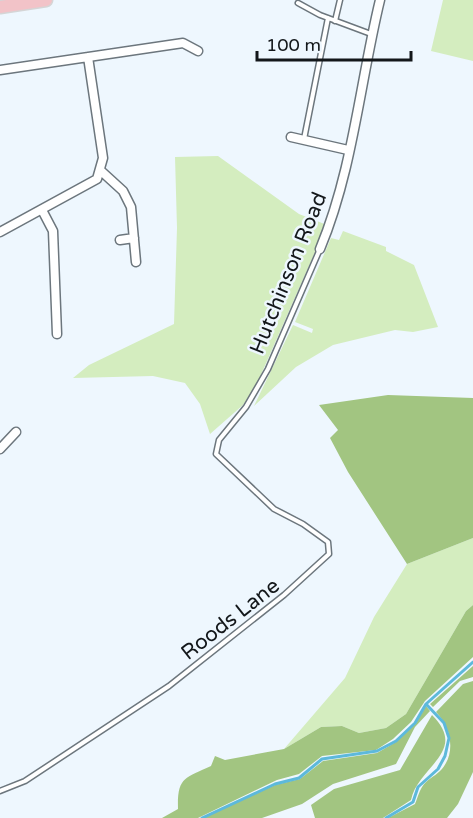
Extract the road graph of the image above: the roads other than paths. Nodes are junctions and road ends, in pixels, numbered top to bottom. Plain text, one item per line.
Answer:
1 (46, 0) edge
2 (340, 0) edge
3 (380, 0) edge
4 (298, 3) dead end
5 (0, 7) edge
6 (328, 18) junction
7 (336, 21) junction
8 (371, 34) junction
9 (198, 51) dead end
10 (88, 57) junction
11 (0, 70) edge
12 (291, 137) dead end
13 (304, 140) junction
14 (348, 150) junction
15 (100, 170) junction
16 (42, 210) junction
17 (0, 232) edge
18 (134, 238) junction
19 (120, 240) dead end
20 (320, 249) joint
21 (136, 262) dead end
22 (57, 334) dead end
23 (16, 432) dead end
24 (219, 440) joint
25 (1, 447) edge
26 (0, 791) edge

1 - 5 main road
2 - 7 lane
3 - 8 street, Hutchinson Road
4 - 6 lane
6 - 7 lane
6 - 13 lane
7 - 8 lane
8 - 14 street, Hutchinson Road
9 - 10 street
10 - 11 street
10 - 15 street
12 - 13 street
13 - 14 street
14 - 20 street, Hutchinson Road
15 - 16 street
15 - 18 street
16 - 17 street
16 - 22 street
18 - 19 street
18 - 21 street
20 - 24 lane, Hutchinson Road
23 - 25 street
24 - 26 lane, Roods Lane

